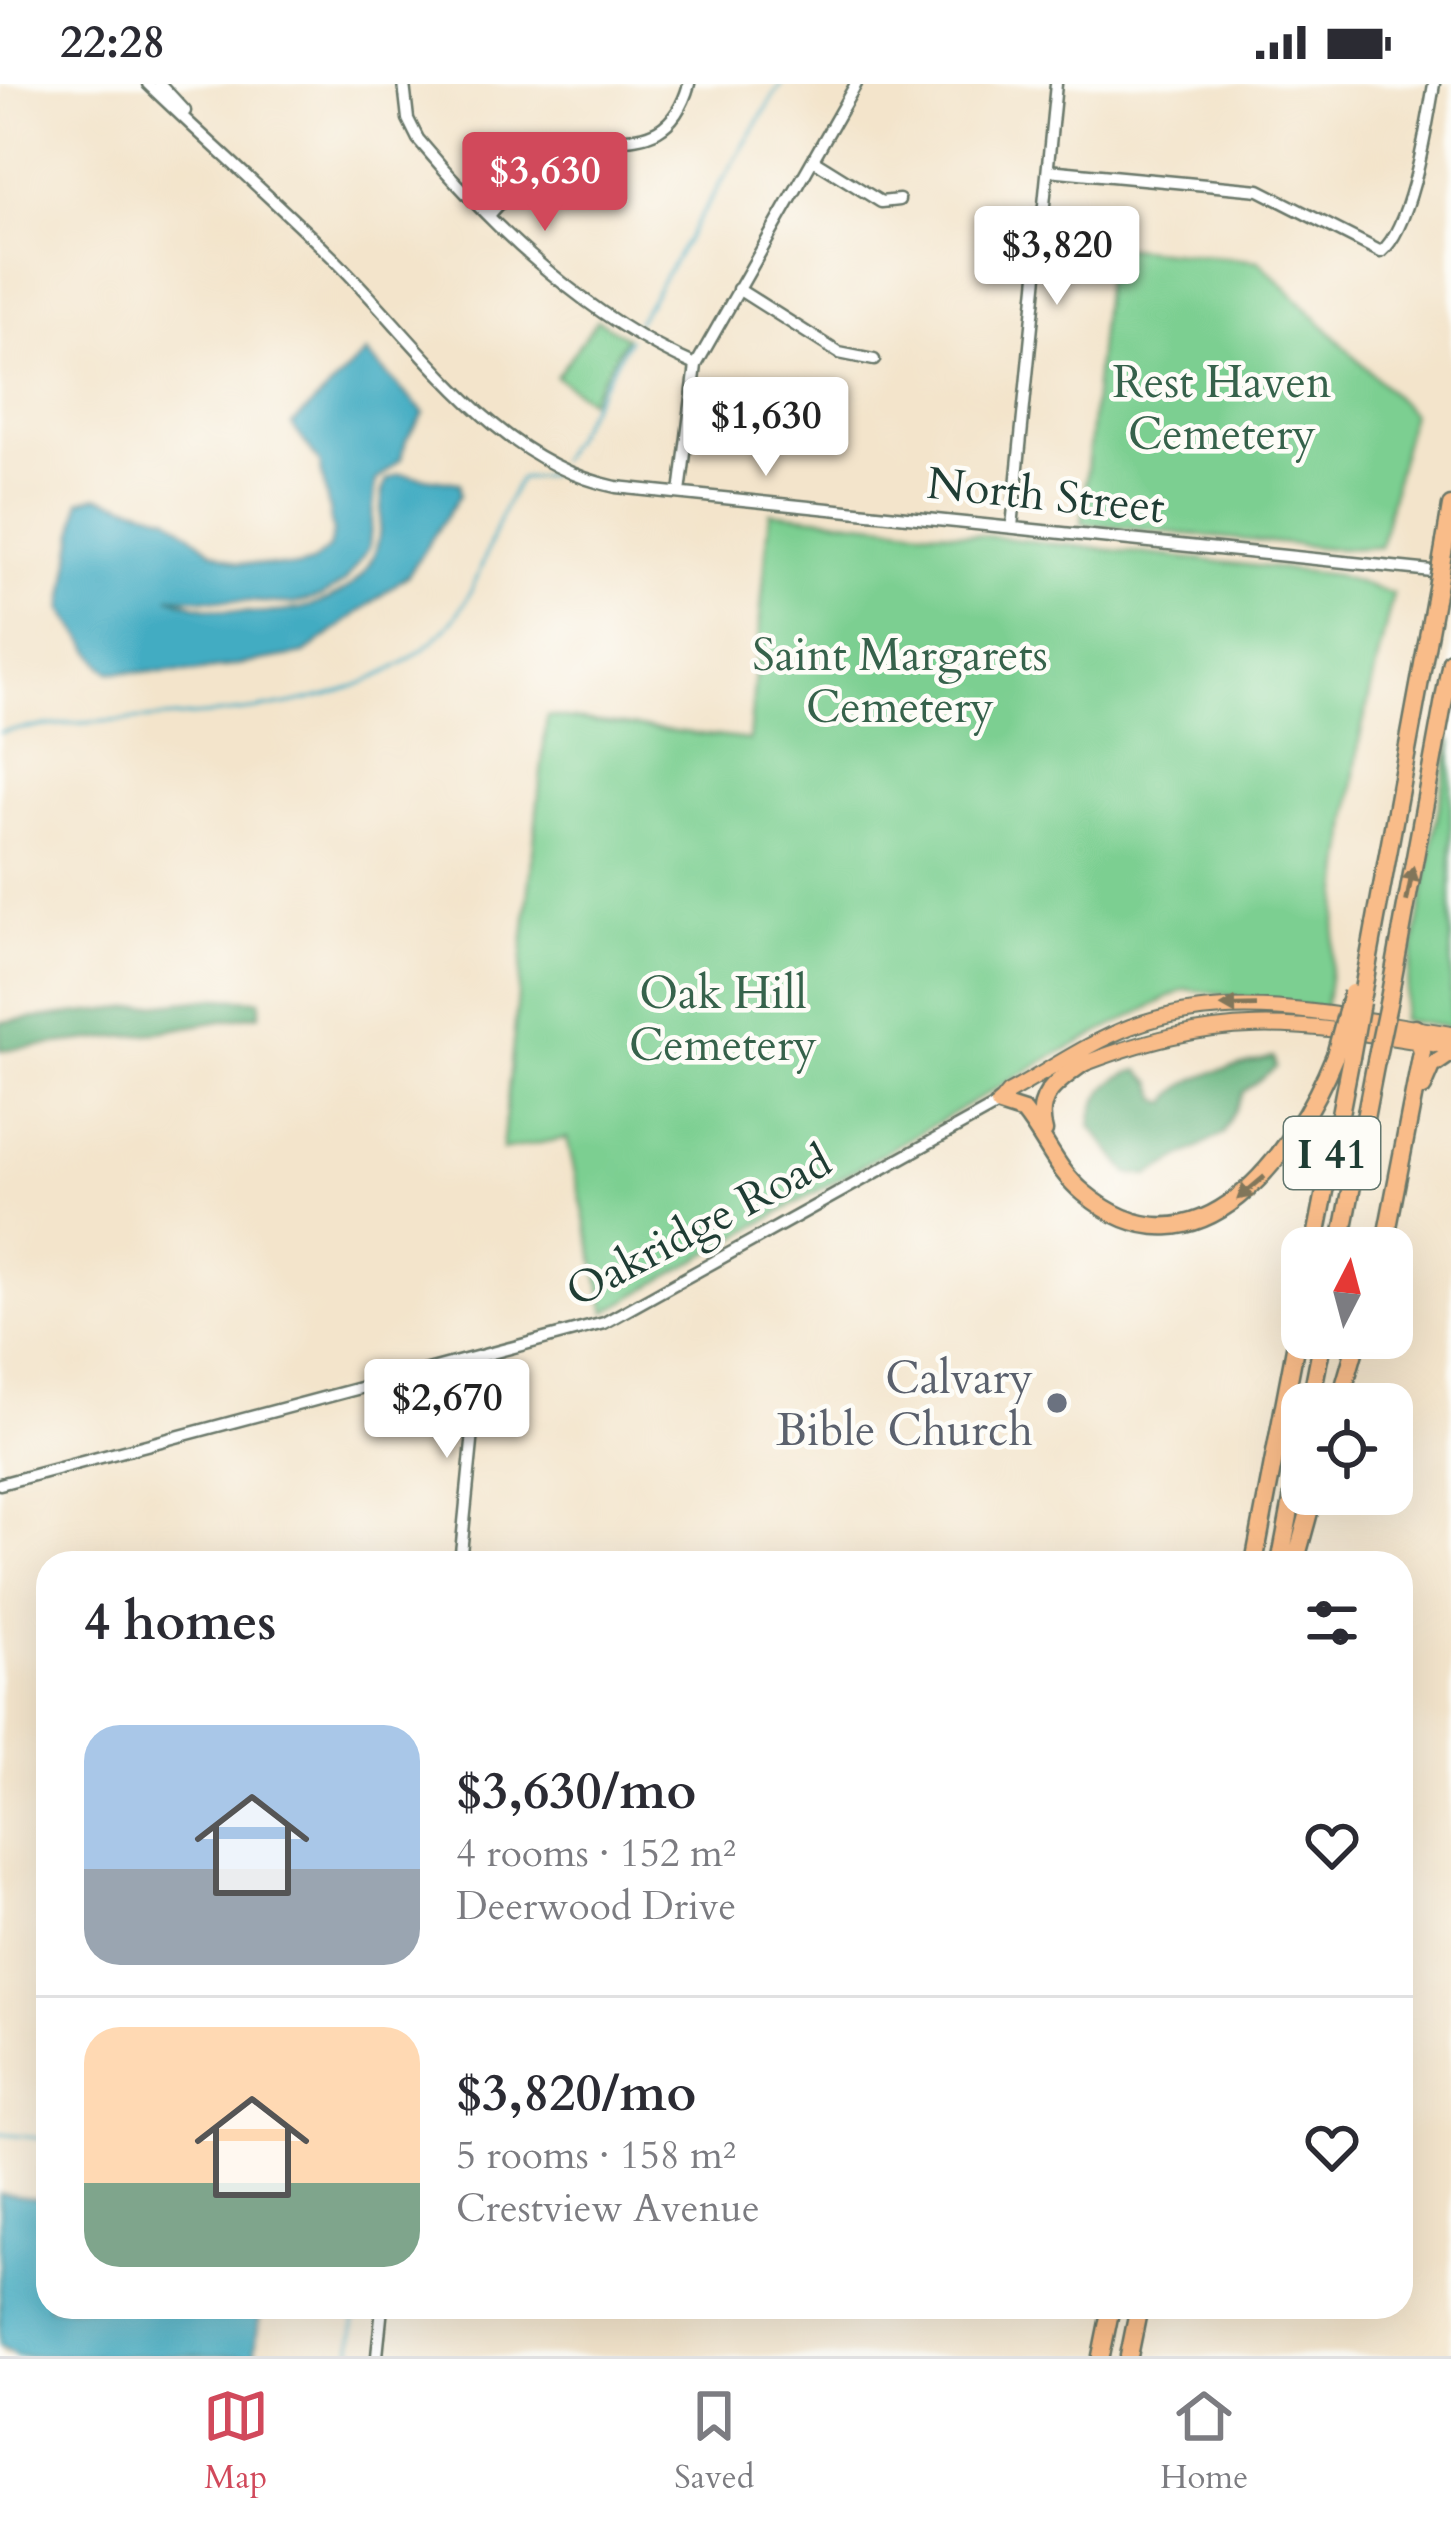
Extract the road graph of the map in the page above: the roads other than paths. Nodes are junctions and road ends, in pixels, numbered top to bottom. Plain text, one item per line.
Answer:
1 (148, 84) edge
2 (160, 84) edge
3 (404, 84) edge
4 (689, 84) edge
5 (856, 84) edge
6 (1057, 84) edge
7 (1434, 84) edge
8 (197, 128) junction
9 (815, 161) junction
10 (1048, 170) junction
11 (899, 200) dead end
12 (491, 213) junction
13 (738, 289) junction
14 (874, 360) dead end
15 (697, 364) junction
16 (680, 493) junction
17 (1451, 506) edge
18 (1012, 527) junction
19 (1451, 573) edge
20 (1451, 661) edge
21 (1451, 1034) edge
22 (1418, 1035) junction
23 (1451, 1050) edge
24 (1343, 1056) junction
25 (1083, 1064) junction
26 (999, 1104) junction
27 (1066, 1174) junction
28 (1400, 1186) junction
29 (1317, 1227) edge
30 (1344, 1227) edge
31 (1389, 1227) edge
32 (475, 1359) junction
33 (1293, 1359) edge
34 (0, 1484) edge
35 (1289, 1515) edge
36 (1308, 1515) edge
37 (461, 1551) edge
38 (1256, 1551) edge
39 (1282, 1551) edge
40 (1297, 1551) edge
41 (381, 2319) edge
42 (1109, 2319) edge
43 (1136, 2319) edge
44 (377, 2356) edge
45 (1101, 2356) edge
46 (1129, 2356) edge

1 - 8 street, North Street
2 - 8 street, North Street
3 - 12 street
4 - 12 street
5 - 9 street
6 - 10 street
7 - 10 street
8 - 16 street, North Street
9 - 11 street
9 - 13 street
10 - 18 street
12 - 15 street
13 - 14 street
13 - 15 street
15 - 16 street
16 - 18 street, North Street
17 - 24 highway, I 41, bridge
18 - 19 street, North Street
30 -> 20 highway, I 41, bridge
21 - 22 main road
22 - 23 main road
22 - 25 main road
22 -> 26 main road
22 - 28 highway
23 - 28 highway
24 -> 27 highway
24 - 29 highway, I 41
25 - 26 main road
25 - 27 highway
26 - 27 highway
26 - 32 street, Oakridge Road
28 - 31 highway
32 - 34 street, Oakridge Road
32 - 37 street
33 - 38 highway
35 - 39 highway
36 - 40 highway
41 - 44 street
42 - 45 highway
43 - 46 highway

